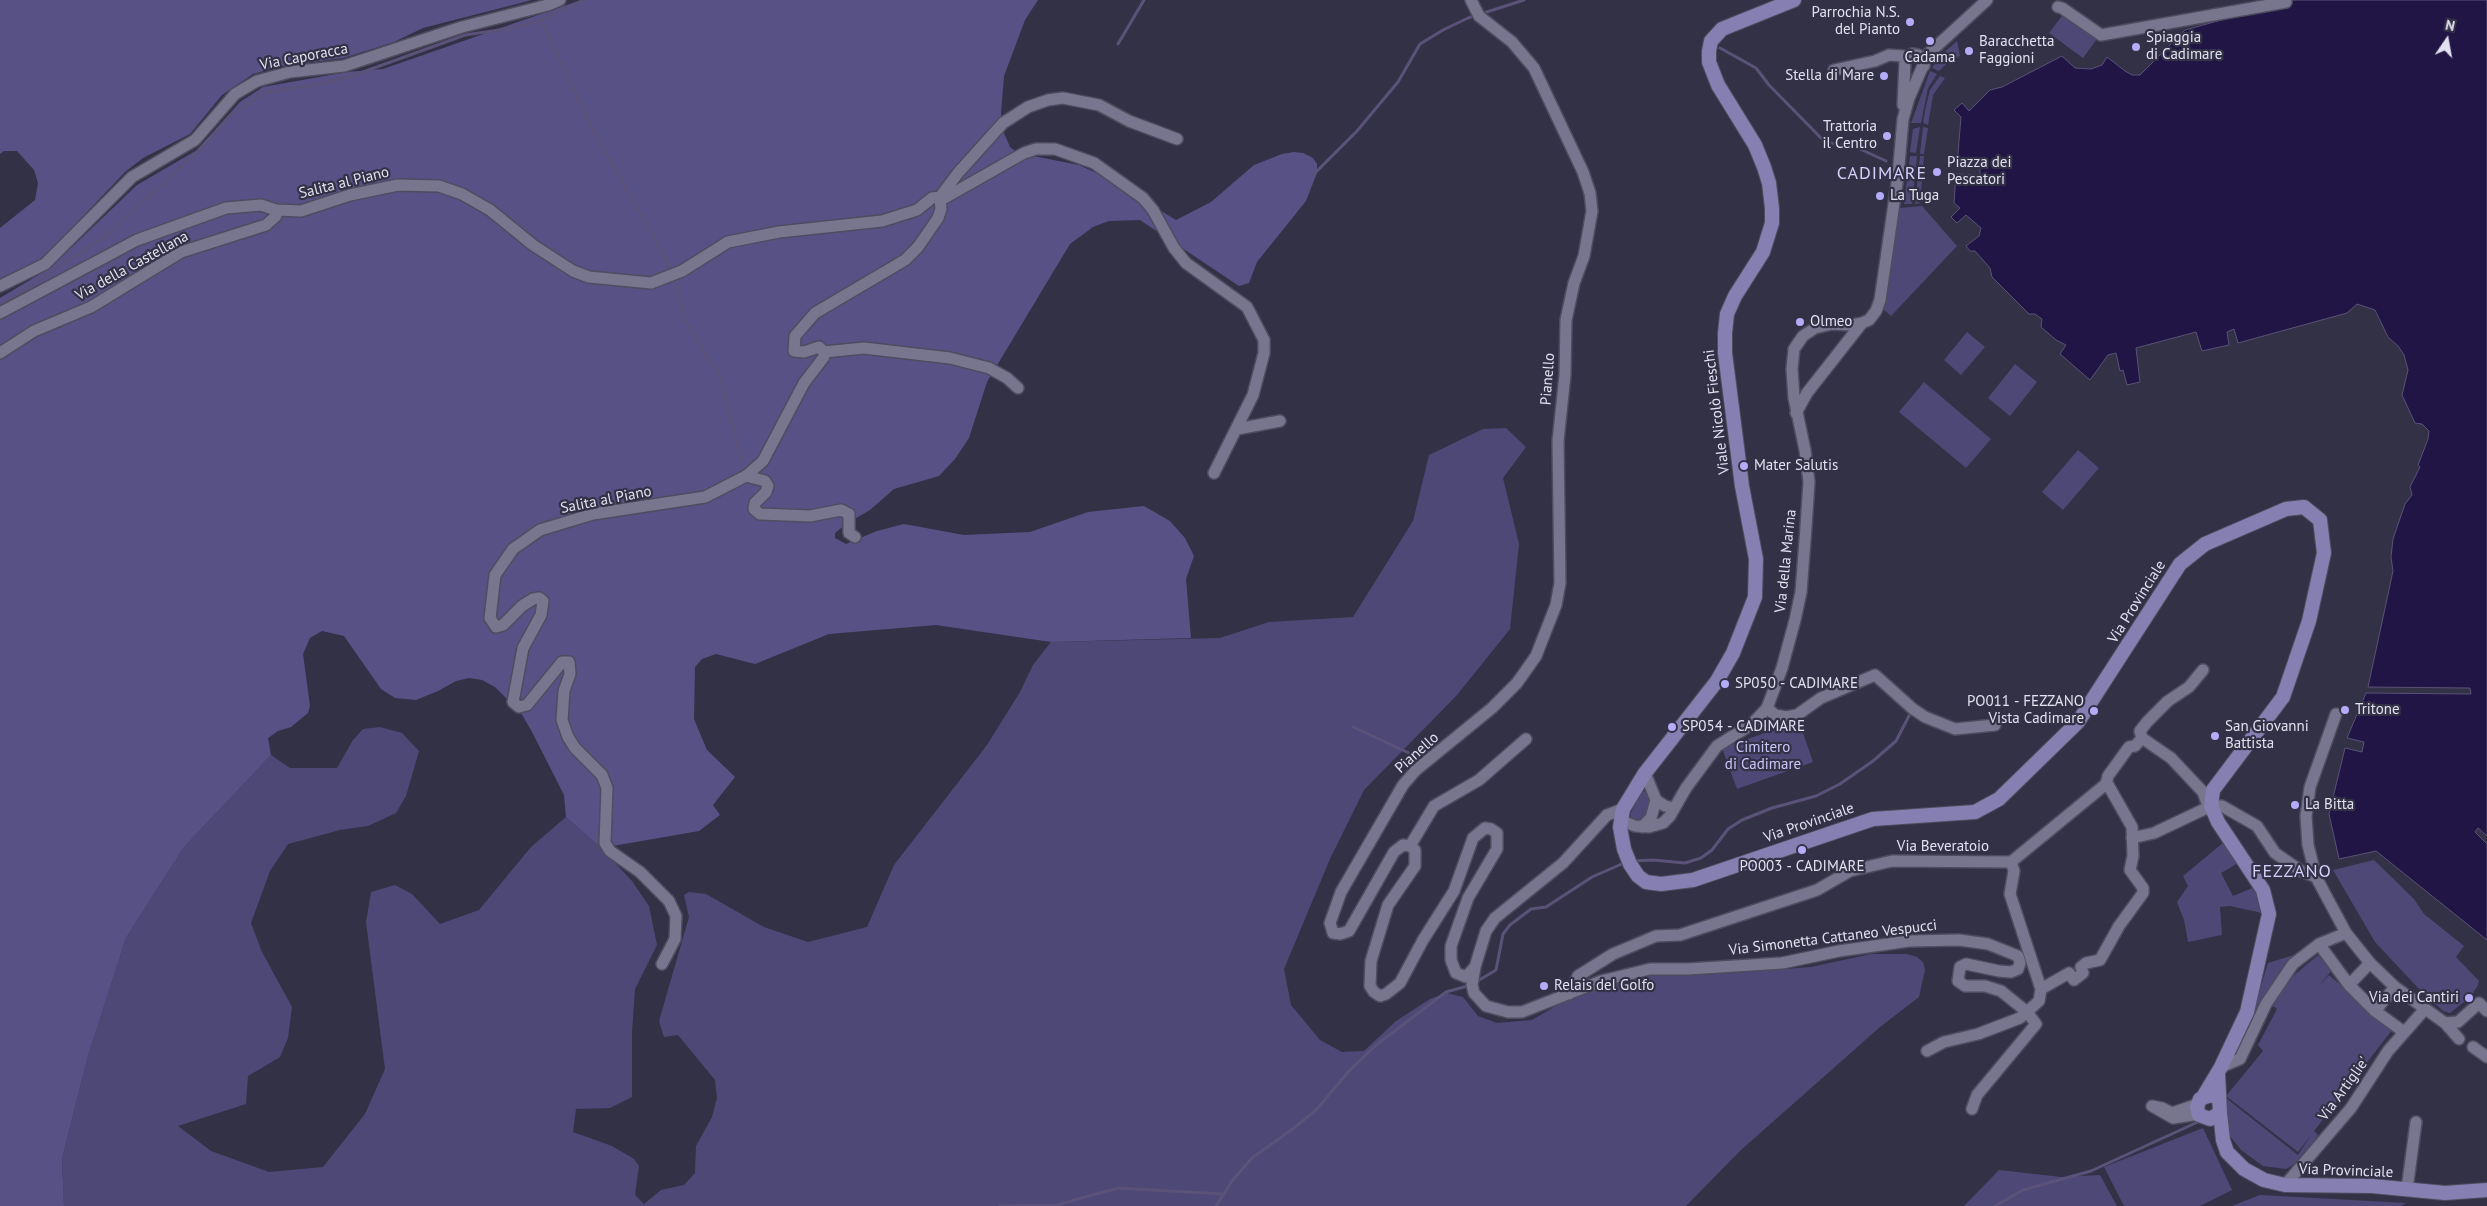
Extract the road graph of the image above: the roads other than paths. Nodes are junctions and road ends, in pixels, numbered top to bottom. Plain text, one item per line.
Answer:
1 (560, 0) edge
2 (1471, 0) edge
3 (1794, 0) edge
4 (1987, 0) edge
5 (2286, 2) dead end
6 (2058, 7) dead end
7 (1905, 61) junction
8 (1924, 66) junction
9 (1834, 70) dead end
10 (1903, 119) junction
11 (1177, 139) dead end
12 (940, 198) junction
13 (276, 210) junction
14 (0, 286) edge
15 (0, 313) edge
16 (1862, 323) junction
17 (824, 352) junction
18 (0, 353) edge
19 (1018, 388) dead end
20 (1796, 413) junction
21 (1280, 421) dead end
22 (1237, 429) junction
23 (1214, 472) dead end
24 (746, 476) junction
25 (855, 537) dead end
26 (2203, 670) dead end
27 (1767, 708) junction
28 (2336, 714) dead end
29 (1995, 725) dead end
30 (2142, 738) junction
31 (1526, 739) dead end
32 (1645, 773) junction
33 (2107, 783) junction
34 (1656, 800) junction
35 (2212, 806) junction
36 (1674, 808) junction
37 (1622, 814) junction
38 (1642, 827) junction
39 (2132, 838) junction
40 (1410, 846) junction
41 (2011, 862) junction
42 (2316, 877) junction
43 (2346, 933) junction
44 (2319, 944) junction
45 (2370, 963) junction
46 (662, 964) dead end
47 (1475, 967) junction
48 (2349, 985) junction
49 (2395, 987) junction
50 (2040, 989) junction
51 (1569, 994) junction
52 (2425, 1009) junction
53 (2375, 1011) junction
54 (2487, 1011) edge
55 (2027, 1012) junction
56 (2445, 1023) junction
57 (2404, 1032) junction
58 (2459, 1039) dead end
59 (2473, 1047) dead end
60 (1926, 1051) dead end
61 (2487, 1057) edge
62 (2220, 1070) junction
63 (2218, 1098) junction
64 (2201, 1108) junction
65 (1972, 1109) dead end
66 (2220, 1113) junction
67 (2416, 1122) dead end
68 (2223, 1140) junction
69 (2285, 1185) junction
70 (2407, 1189) junction
71 (2487, 1190) edge

1 - 14 street, Via Caporacca
2 - 40 street, Pianello
3 - 32 main road, Viale Nicolò Fieschi
4 - 8 street
5 - 6 street
7 - 8 street
7 - 9 street
7 - 10 street
8 - 10 street
10 - 16 street
11 - 12 street
12 - 13 street, Salita al Piano
12 - 17 street
12 - 22 street, Salita al Piano
13 - 15 street
13 - 18 street, Via della Castellana
16 - 20 street
16 - 20 street, Via della Marina
17 - 19 street
17 - 24 street, Salita al Piano
20 - 27 street, Via della Marina
21 - 22 street
22 - 23 street, Salita al Piano
24 - 25 street
24 - 46 street, Salita al Piano
26 - 30 street
27 - 29 street
27 - 36 street
28 - 42 street
30 - 33 street
30 - 35 street
31 - 40 street
32 - 34 street
32 - 37 main road, Viale Nicolò Fieschi
33 - 39 street
33 - 41 street
34 - 36 street
34 - 38 street
35 - 37 main road, Via Provinciale
35 - 39 street
35 - 42 street
35 - 62 main road
36 - 38 street
37 - 38 street
37 - 47 street, Via Simonetta Cattaneo Vespucci
39 - 50 street
40 - 47 street
41 - 50 street
41 - 51 street, Via Beveratoio
42 - 43 street
43 - 44 street
43 - 45 street
44 - 48 street
44 - 62 street
45 - 48 street
45 - 49 street
47 - 51 street, Via Simonetta Cattaneo Vespucci
48 - 53 street
49 - 52 street
49 - 53 street
50 - 55 street
51 - 55 street, Via Simonetta Cattaneo Vespucci
52 - 56 street
52 - 57 street, Via Artiglie'
53 - 57 street
54 - 56 street
55 - 60 street
55 - 65 street
56 - 58 street
57 - 69 street, Via Artiglie'
59 - 61 street
62 - 63 main road
62 - 64 main road
63 - 64 main road
63 - 66 main road
64 - 66 main road
64 - 68 main road, Via Provinciale
66 - 68 main road
67 - 70 street
68 - 69 main road, Via Provinciale
69 - 70 main road, Via Provinciale
70 - 71 main road, Via Provinciale

